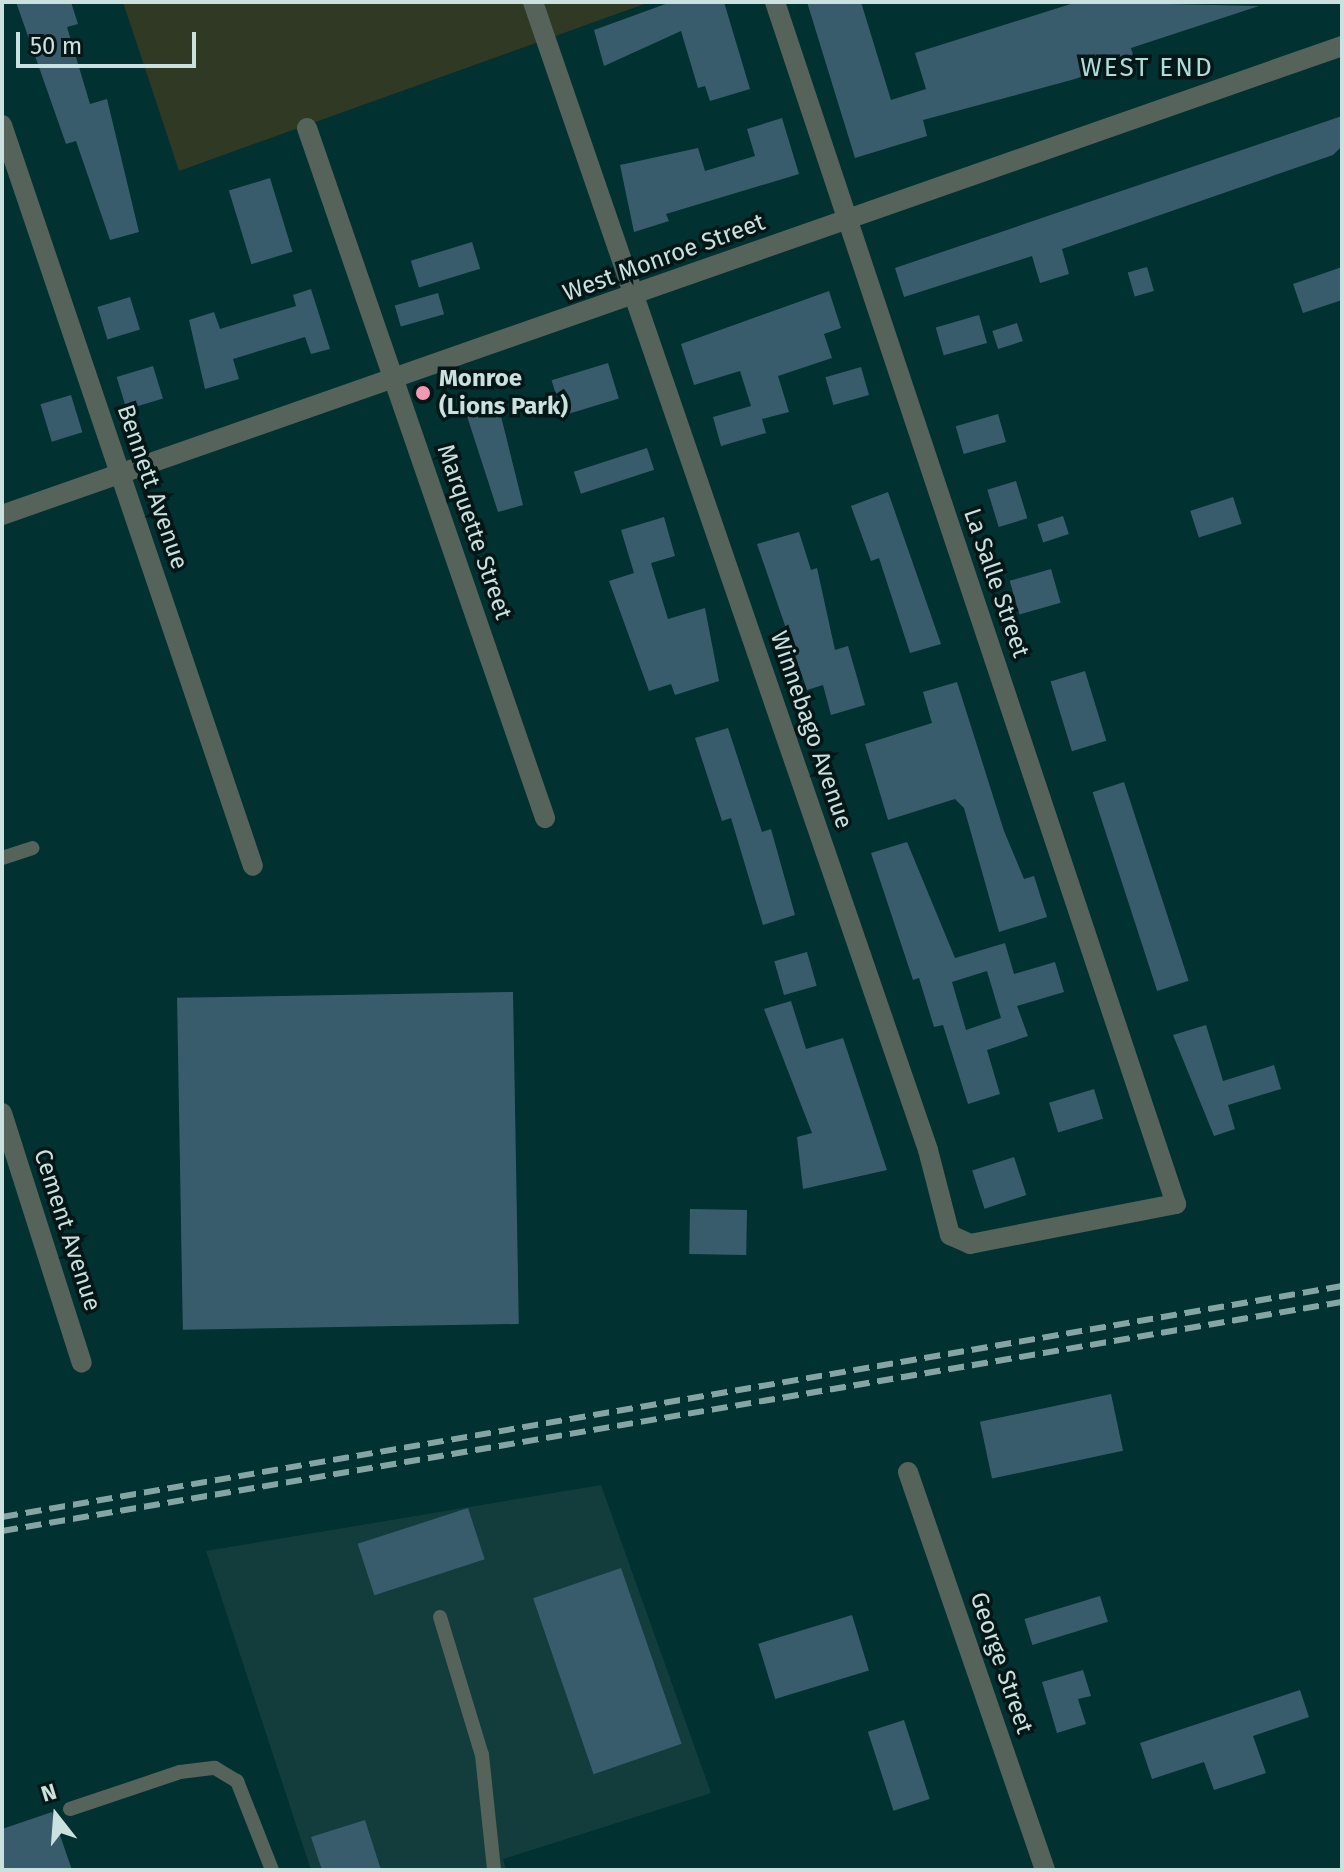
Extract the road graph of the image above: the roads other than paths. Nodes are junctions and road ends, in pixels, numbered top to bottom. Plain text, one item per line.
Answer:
1 (533, 2) edge
2 (775, 2) edge
3 (1342, 46) edge
4 (2, 125) edge
5 (307, 128) dead end
6 (845, 220) junction
7 (634, 297) junction
8 (395, 383) junction
9 (121, 476) junction
10 (2, 515) edge
11 (545, 818) dead end
12 (32, 848) dead end
13 (2, 858) edge
14 (253, 866) dead end
15 (2, 1113) edge
16 (1170, 1180) joint
17 (82, 1363) dead end
18 (908, 1472) dead end
19 (440, 1617) dead end
20 (70, 1809) dead end
21 (272, 1870) edge
22 (494, 1870) edge
23 (1045, 1870) edge

1 - 7 street, Winnebago Avenue
2 - 6 street, La Salle Street
3 - 6 street, West Monroe Street
4 - 9 street, Bennett Avenue
5 - 8 street, Marquette Street
6 - 7 street, West Monroe Street
6 - 16 street, La Salle Street
7 - 8 street, West Monroe Street
7 - 16 street, Winnebago Avenue
8 - 9 street, West Monroe Street
8 - 11 street, Marquette Street
9 - 10 street, West Monroe Street
9 - 14 street, Bennett Avenue
12 - 13 lane
15 - 17 street, Cement Avenue
18 - 23 street, George Street
19 - 22 lane
20 - 21 lane

